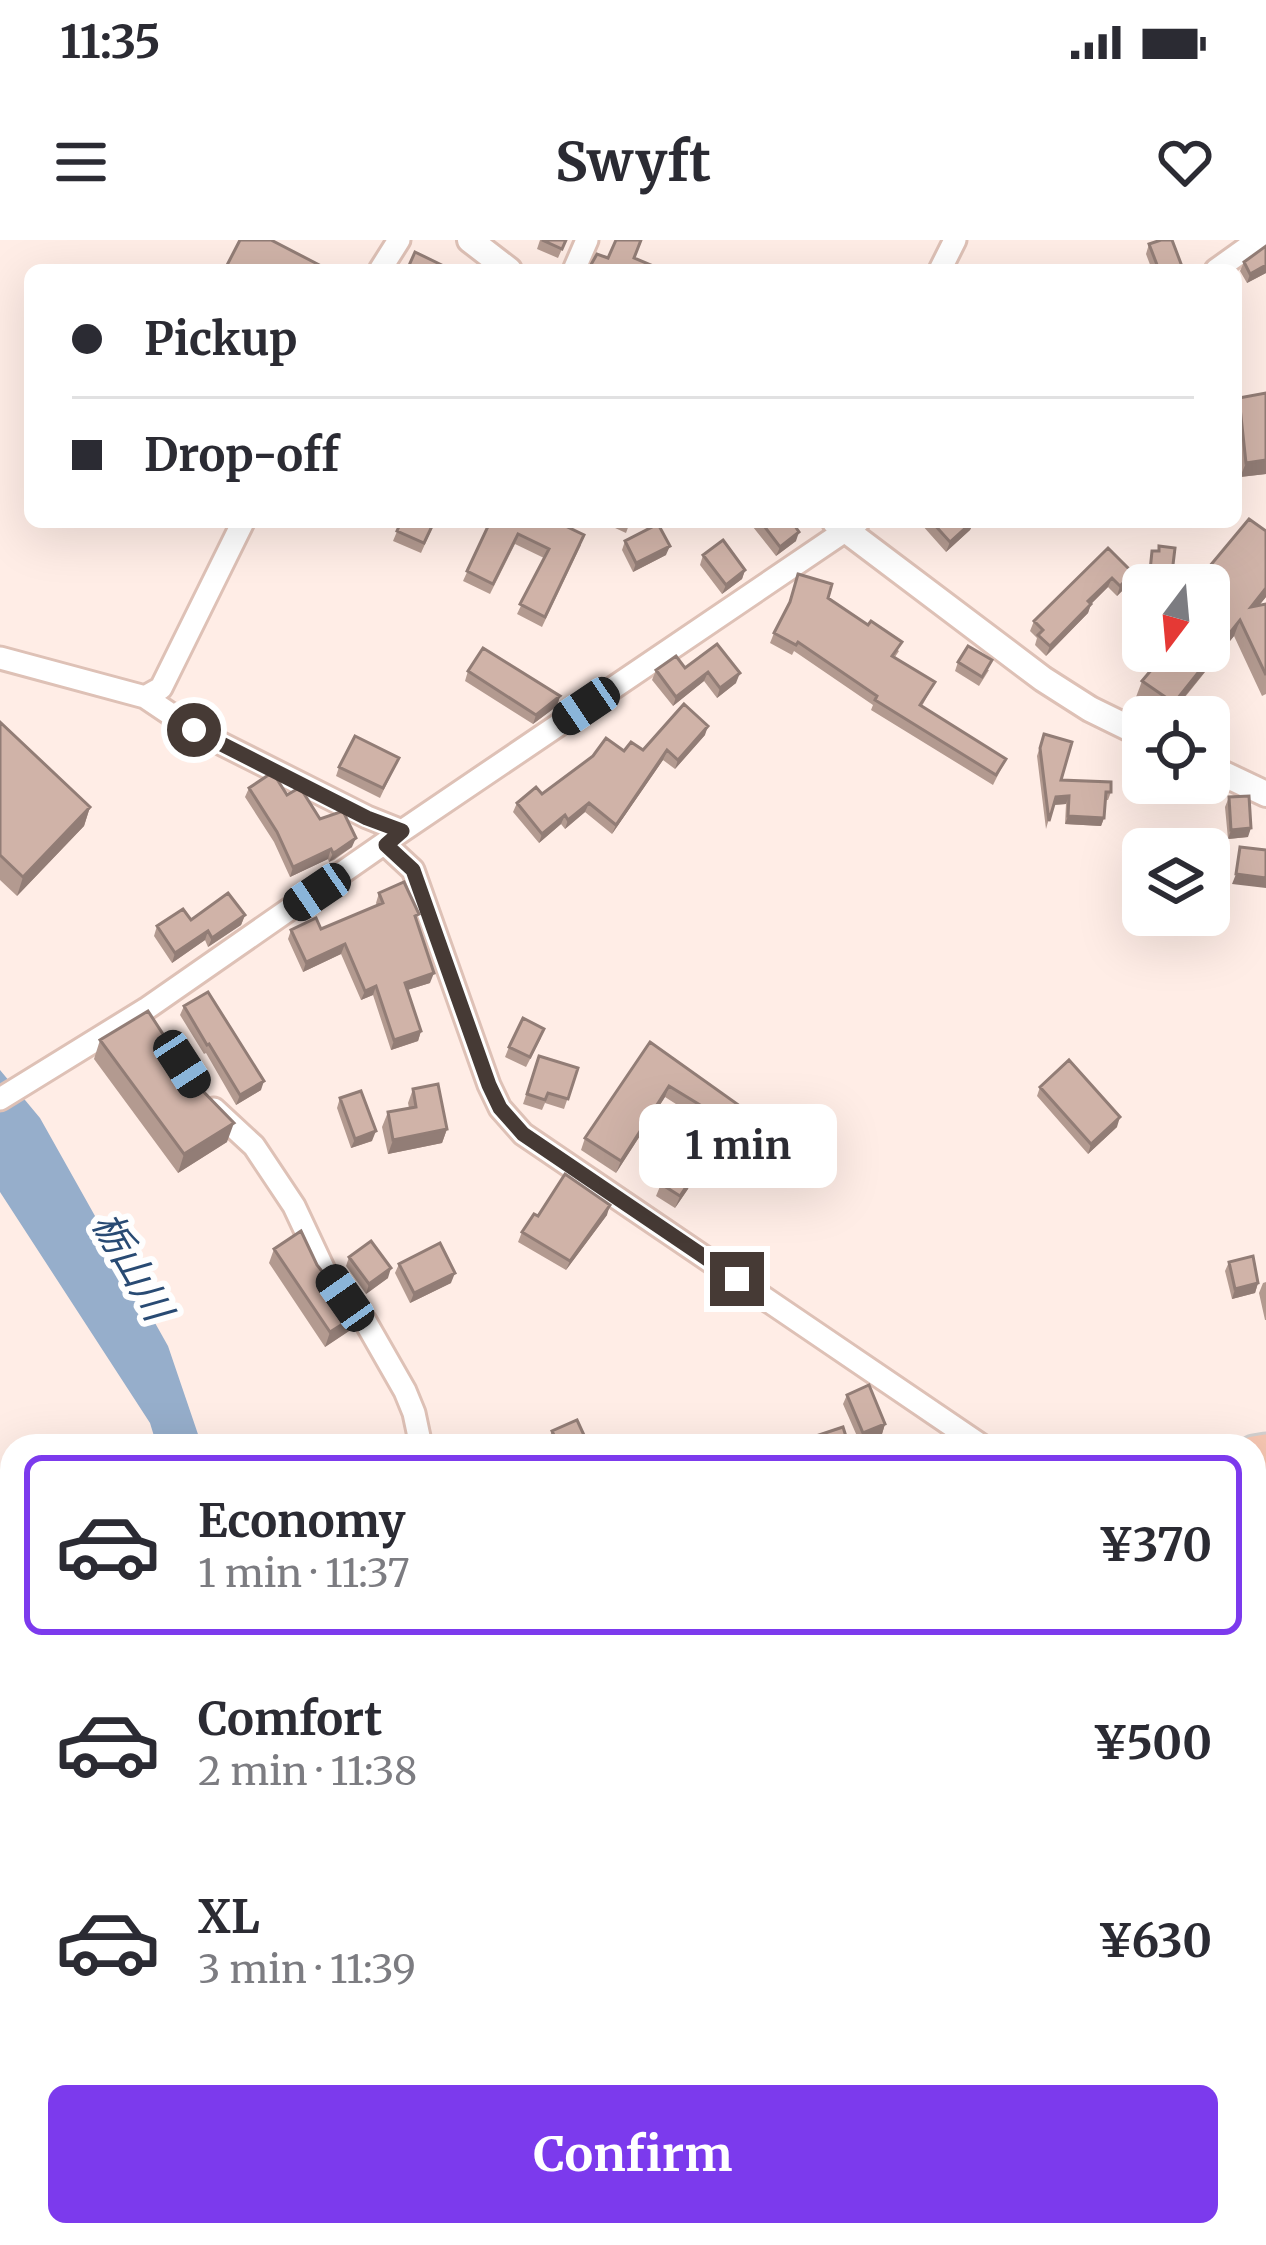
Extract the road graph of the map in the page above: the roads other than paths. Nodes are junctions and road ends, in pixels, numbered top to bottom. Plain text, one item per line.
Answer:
1 (470, 240) edge
2 (1258, 240) edge
3 (501, 264) edge
4 (1224, 264) edge
5 (241, 528) edge
6 (842, 528) edge
7 (850, 528) edge
8 (0, 658) edge
9 (145, 697) junction
10 (1122, 725) edge
11 (1230, 777) edge
12 (1266, 794) edge
13 (394, 838) junction
14 (199, 1091) edge
15 (0, 1099) edge
16 (418, 1434) edge
17 (964, 1434) edge

1 - 3 street
2 - 4 street
5 - 9 street
6 - 13 street
7 - 10 street
8 - 9 street
9 - 13 street
11 - 12 street
13 - 15 street
13 - 17 street
14 - 16 street

